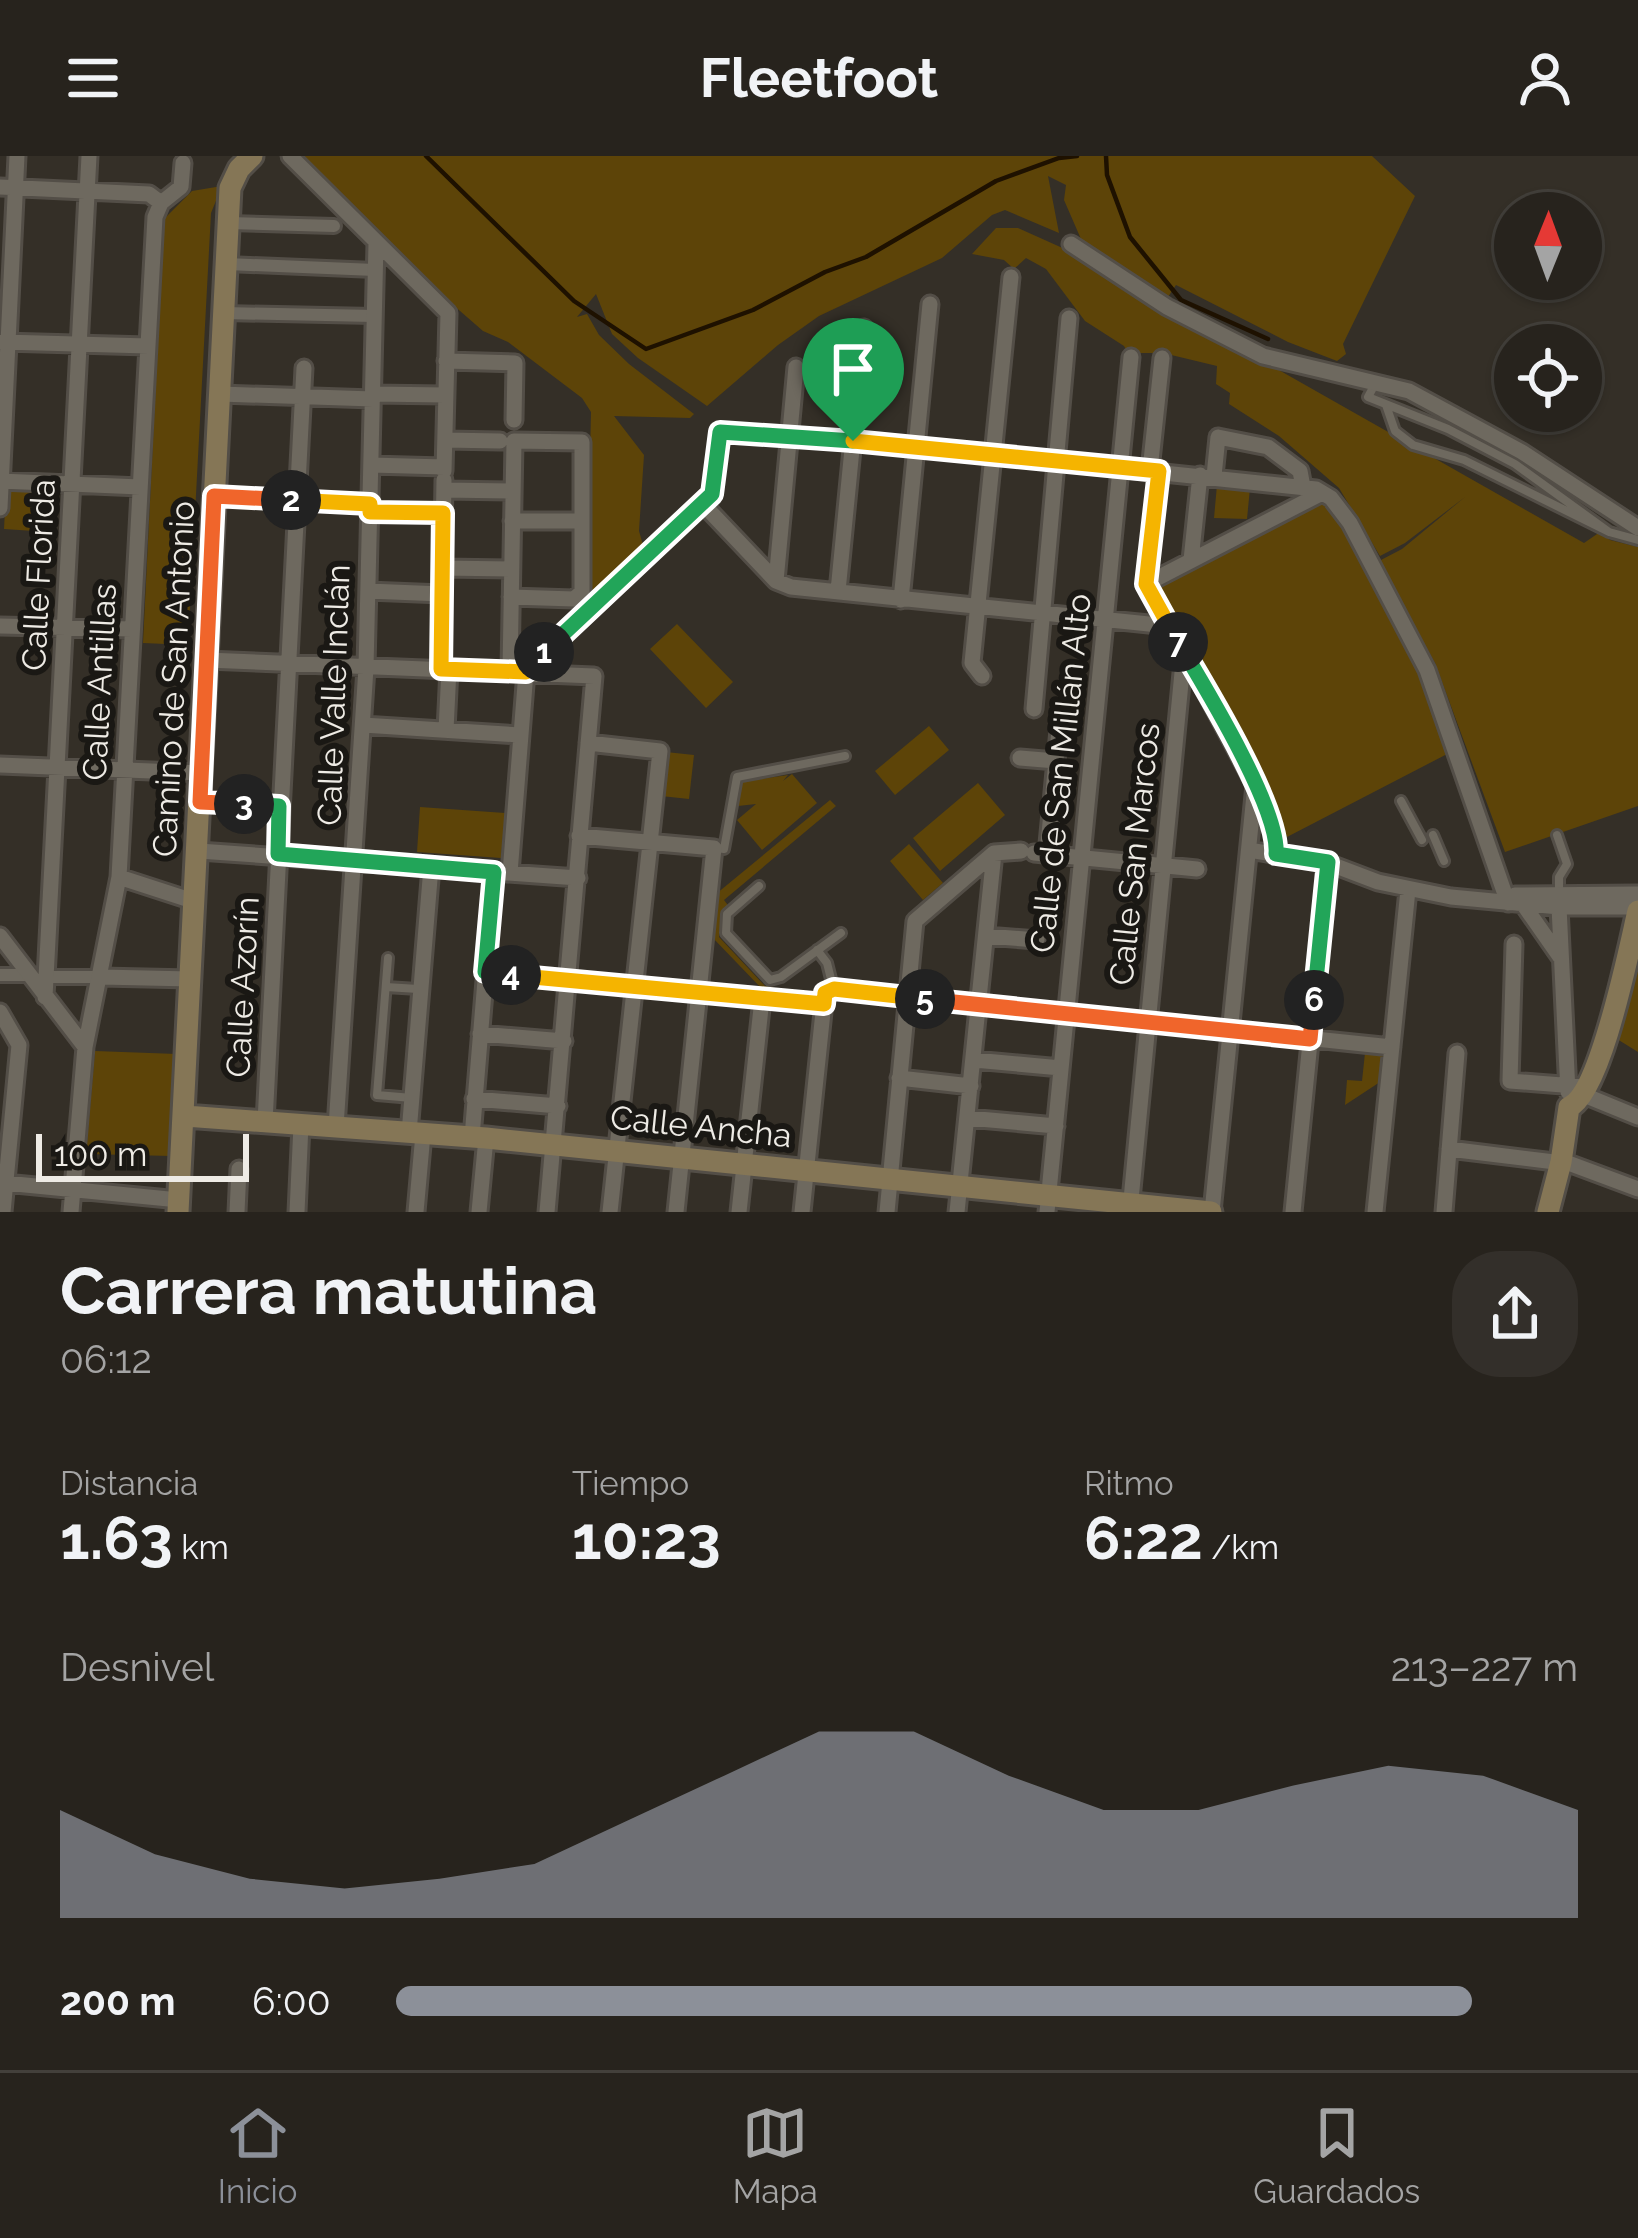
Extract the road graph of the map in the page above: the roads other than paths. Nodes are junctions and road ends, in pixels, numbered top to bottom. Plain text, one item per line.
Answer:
1 (17, 156) edge
2 (89, 156) edge
3 (252, 156) edge
4 (290, 156) edge
5 (183, 163) dead end
6 (8, 188) edge
7 (88, 191) junction
8 (161, 203) junction
9 (229, 223) junction
10 (334, 226) dead end
11 (376, 243) junction
12 (1071, 244) dead end
13 (226, 264) junction
14 (375, 270) junction
15 (1011, 278) dead end
16 (930, 304) dead end
17 (224, 313) junction
18 (374, 316) junction
19 (1069, 318) dead end
20 (864, 328) dead end
21 (4, 342) edge
22 (80, 343) junction
23 (148, 346) junction
24 (1131, 357) dead end
25 (1162, 358) dead end
26 (446, 361) junction
27 (796, 367) dead end
28 (304, 368) dead end
29 (1376, 383) junction
30 (220, 394) junction
31 (446, 394) junction
32 (302, 396) junction
33 (373, 396) junction
34 (1386, 405) junction
35 (514, 420) dead end
36 (789, 436) junction
37 (445, 440) junction
38 (507, 441) junction
39 (853, 441) junction
40 (916, 447) junction
41 (993, 454) junction
42 (1056, 461) junction
43 (371, 465) junction
44 (1120, 467) junction
45 (1154, 471) junction
46 (1207, 475) junction
47 (444, 477) junction
48 (1, 481) edge
49 (73, 484) junction
50 (140, 487) junction
51 (1303, 487) junction
52 (513, 491) junction
53 (1322, 493) junction
54 (214, 496) junction
55 (296, 500) junction
56 (701, 503) junction
57 (0, 508) edge
58 (370, 508) junction
59 (443, 513) junction
60 (512, 520) junction
61 (581, 521) junction
62 (1638, 528) edge
63 (1609, 532) junction
64 (1638, 541) edge
65 (1191, 560) junction
66 (442, 568) junction
67 (512, 568) junction
68 (776, 580) junction
69 (1146, 584) junction
70 (368, 591) junction
71 (838, 591) junction
72 (442, 594) junction
73 (511, 597) junction
74 (902, 600) junction
75 (978, 607) junction
76 (1042, 614) junction
77 (1105, 620) junction
78 (0, 626) edge
79 (1168, 626) junction
80 (66, 628) junction
81 (132, 629) junction
82 (1184, 652) junction
83 (207, 660) junction
84 (287, 664) junction
85 (366, 668) junction
86 (445, 669) junction
87 (518, 671) junction
88 (982, 676) dead end
89 (1034, 709) dead end
90 (363, 725) junction
91 (446, 730) junction
92 (1059, 730) dead end
93 (520, 735) junction
94 (588, 743) junction
95 (845, 756) dead end
96 (1020, 758) dead end
97 (1056, 761) junction
98 (0, 765) edge
99 (58, 766) junction
100 (124, 770) junction
101 (202, 773) junction
102 (1255, 785) junction
103 (1401, 801) dead end
104 (200, 802) junction
105 (279, 806) junction
106 (1432, 835) dead end
107 (1557, 835) dead end
108 (579, 836) junction
109 (1422, 840) dead end
110 (650, 842) junction
111 (714, 848) junction
112 (199, 850) junction
113 (1249, 850) junction
114 (994, 853) junction
115 (1034, 853) junction
116 (278, 854) junction
117 (1276, 854) junction
118 (1082, 857) junction
119 (1328, 858) junction
120 (1444, 860) dead end
121 (356, 862) junction
122 (1162, 865) junction
123 (431, 867) junction
124 (1198, 868) dead end
125 (502, 872) junction
126 (119, 877) junction
127 (578, 878) junction
128 (760, 886) dead end
129 (1408, 890) junction
130 (1638, 893) edge
131 (1559, 900) junction
132 (1513, 901) junction
133 (196, 902) junction
134 (1638, 909) edge
135 (841, 933) dead end
136 (0, 936) edge
137 (986, 936) junction
138 (1037, 940) dead end
139 (1514, 944) dead end
140 (817, 950) junction
141 (388, 958) dead end
142 (1562, 959) junction
143 (485, 972) junction
144 (0, 975) edge
145 (37, 976) junction
146 (100, 976) junction
147 (191, 979) junction
148 (569, 981) junction
149 (634, 986) junction
150 (386, 987) junction
151 (420, 989) junction
152 (834, 989) junction
153 (698, 992) junction
154 (908, 997) junction
155 (762, 998) junction
156 (824, 1004) junction
157 (980, 1004) junction
158 (0, 1012) edge
159 (1067, 1013) junction
160 (1148, 1022) junction
161 (1231, 1030) junction
162 (480, 1034) junction
163 (1310, 1039) junction
164 (564, 1041) junction
165 (85, 1047) junction
166 (1392, 1047) junction
167 (1457, 1053) dead end
168 (974, 1060) junction
169 (1061, 1068) junction
170 (899, 1078) junction
171 (971, 1085) junction
172 (1577, 1094) junction
173 (412, 1097) junction
174 (475, 1099) junction
175 (558, 1106) junction
176 (184, 1116) junction
177 (1638, 1117) edge
178 (968, 1118) junction
179 (265, 1122) junction
180 (301, 1125) junction
181 (1056, 1126) junction
182 (336, 1127) junction
183 (416, 1133) junction
184 (479, 1138) junction
185 (554, 1145) junction
186 (1449, 1149) junction
187 (617, 1151) junction
188 (681, 1157) junction
189 (1561, 1162) junction
190 (744, 1163) junction
191 (239, 1169) dead end
192 (806, 1170) junction
193 (890, 1179) junction
194 (960, 1186) junction
195 (73, 1190) junction
196 (1638, 1190) edge
197 (3, 1197) edge
198 (1048, 1203) edge
199 (178, 1206) edge
200 (1130, 1208) edge
201 (71, 1212) edge
202 (237, 1212) edge
203 (297, 1212) edge
204 (416, 1212) edge
205 (479, 1212) edge
206 (547, 1212) edge
207 (610, 1212) edge
208 (676, 1212) edge
209 (739, 1212) edge
210 (802, 1212) edge
211 (887, 1212) edge
212 (957, 1212) edge
213 (1211, 1212) edge
214 (1292, 1212) edge
215 (1375, 1212) edge
216 (1444, 1212) edge
217 (1547, 1212) edge

1 - 6 street
2 - 7 street, Calle Florida
3 - 9 main road, Camino de San Antonio
4 - 11 street
5 - 8 street, Calle Antillas
6 - 7 street
6 - 21 street
7 - 8 street
7 - 22 street, Calle Florida
8 - 23 street, Calle Antillas
9 - 10 street
9 - 13 main road, Camino de San Antonio
11 - 14 street, Calle Valle Inclán
11 - 26 street
12 - 29 street
13 - 14 street
13 - 17 main road, Camino de San Antonio
14 - 18 street, Calle Valle Inclán
15 - 41 street
16 - 40 street
17 - 18 street
17 - 30 main road, Camino de San Antonio
18 - 33 street, Calle Valle Inclán
19 - 42 street
20 - 39 street
21 - 22 street
21 - 48 street
22 - 23 street
22 - 49 street, Calle Florida
23 - 50 street, Calle Antillas
24 - 44 street, Calle de San Millán Alto
25 - 45 street
26 - 31 street
26 - 35 street
27 - 36 street
28 - 32 street, Calle Azorín
29 - 34 lane
29 - 62 street
30 - 32 street
30 - 54 main road, Camino de San Antonio
31 - 33 street
31 - 37 street
32 - 33 street
32 - 55 street, Calle Azorín
33 - 43 street, Calle Valle Inclán
34 - 63 lane
34 - 63 lane
36 - 39 street
36 - 56 street
36 - 68 street
37 - 38 street
37 - 47 street
38 - 52 street
38 - 61 street
39 - 40 street
39 - 71 street
40 - 41 street
40 - 74 street
41 - 42 street
41 - 75 street
42 - 44 street
42 - 76 street
43 - 47 street
43 - 58 street, Calle Valle Inclán
44 - 45 street
44 - 77 street, Calle de San Millán Alto
45 - 46 street
45 - 69 street
46 - 51 street
46 - 51 street
46 - 65 street
47 - 52 street
47 - 59 street
48 - 49 street
48 - 57 street
49 - 50 street
49 - 80 street, Calle Florida
50 - 81 street, Calle Antillas
51 - 53 street
52 - 60 street
53 - 65 street
53 - 132 street
54 - 55 street
54 - 83 main road, Camino de San Antonio
55 - 58 street
55 - 84 street, Calle Azorín
56 - 68 street
56 - 87 street
58 - 59 street
58 - 70 street, Calle Valle Inclán
59 - 66 street
60 - 61 street
60 - 67 street
61 - 73 street
63 - 64 lane
65 - 69 street
66 - 67 street
66 - 72 street
67 - 73 street
68 - 71 street
69 - 79 street
70 - 72 street
70 - 85 street, Calle Valle Inclán
71 - 74 street
72 - 86 street
73 - 87 street
74 - 75 street
75 - 76 street
75 - 88 street
76 - 77 street
76 - 89 street
77 - 79 street
77 - 118 street, Calle de San Millán Alto
78 - 80 street
79 - 82 street
80 - 81 street
80 - 99 street, Calle Florida
81 - 100 street, Calle Antillas
82 - 102 street
82 - 122 street, Calle San Marcos
83 - 84 street
83 - 101 main road, Camino de San Antonio
84 - 85 street
84 - 105 street, Calle Azorín
85 - 86 street
85 - 90 street, Calle Valle Inclán
86 - 87 street
86 - 91 street
87 - 93 street
87 - 94 street
90 - 91 street
90 - 121 street, Calle Valle Inclán
91 - 93 street
92 - 97 street
93 - 125 street
94 - 108 street
94 - 110 street
95 - 111 lane
96 - 97 street
97 - 115 street
98 - 99 street
99 - 100 street
99 - 145 street, Calle Florida
100 - 101 street
100 - 126 street, Calle Antillas
101 - 104 main road, Camino de San Antonio
102 - 113 street
102 - 117 street
103 - 109 lane
104 - 105 street
104 - 112 main road, Camino de San Antonio
105 - 116 street, Calle Azorín
106 - 120 lane
107 - 131 lane
108 - 110 street
108 - 127 street
110 - 111 street
110 - 149 street
111 - 153 street
112 - 116 street
112 - 133 main road, Camino de San Antonio
113 - 117 street
113 - 161 street
114 - 115 street
114 - 137 street
114 - 154 street
115 - 118 street
116 - 121 street
116 - 179 street, Calle Azorín
117 - 119 street
118 - 122 street
118 - 159 street, Calle de San Millán Alto
119 - 129 street
119 - 163 street
121 - 123 street
121 - 182 street, Calle Valle Inclán
122 - 124 street
122 - 160 street, Calle San Marcos
123 - 125 street
123 - 151 street
125 - 127 street
125 - 143 street
126 - 133 street
126 - 146 street, Calle Antillas
127 - 148 street
128 - 140 lane
129 - 132 street
129 - 166 street
130 - 131 street
131 - 132 street
131 - 134 street
131 - 142 street
132 - 142 street
133 - 147 main road, Camino de San Antonio
134 - 172 main road
135 - 140 lane
136 - 145 street
137 - 138 street
137 - 157 street
139 - 172 street
140 - 152 lane
141 - 150 lane
142 - 172 street
143 - 148 street
143 - 162 street
144 - 145 street
145 - 146 street
145 - 165 street, Calle Florida
146 - 147 street
146 - 165 street, Calle Antillas
147 - 176 main road, Camino de San Antonio
148 - 149 street
148 - 164 street
149 - 153 street
149 - 187 street
150 - 151 lane
150 - 173 lane
151 - 173 street
152 - 154 street
152 - 156 street
153 - 155 street
153 - 188 street
154 - 157 street
154 - 170 street
155 - 156 street
155 - 190 street
156 - 192 street
157 - 159 street
157 - 168 street
158 - 197 street
159 - 160 street
159 - 169 street, Calle de San Millán Alto
160 - 161 street
160 - 200 street, Calle San Marcos
161 - 163 street
161 - 213 street
162 - 164 street
162 - 174 street
163 - 166 street
163 - 214 street
164 - 175 street
165 - 195 street, Calle Antillas
166 - 215 street
167 - 186 street
168 - 169 street
168 - 171 street
169 - 181 street, Calle de San Millán Alto
170 - 171 street
170 - 193 street
171 - 178 street
172 - 177 street
172 - 189 main road
173 - 183 street
174 - 175 street
174 - 184 street
175 - 185 street
176 - 179 main road, Calle Ancha
176 - 199 main road, Camino de San Antonio
178 - 181 street
178 - 194 street
179 - 180 main road, Calle Ancha
180 - 182 main road, Calle Ancha
180 - 203 street
181 - 198 street, Calle de San Millán Alto
182 - 183 main road, Calle Ancha
183 - 184 main road, Calle Ancha
183 - 204 street
184 - 185 main road, Calle Ancha
184 - 205 street
185 - 187 main road, Calle Ancha
185 - 206 street
186 - 189 street
186 - 216 street
187 - 188 main road, Calle Ancha
187 - 207 street
188 - 190 main road, Calle Ancha
188 - 208 street
189 - 196 street
189 - 217 main road
190 - 192 main road, Calle Ancha
190 - 209 street
191 - 202 street
192 - 193 main road, Calle Ancha
192 - 210 street
193 - 194 main road, Calle Ancha
193 - 211 street
194 - 198 main road, Calle Ancha
194 - 212 street
195 - 197 street
195 - 199 street
195 - 201 street, Calle Antillas
198 - 200 main road, Calle Ancha
200 - 213 main road, Calle Ancha

